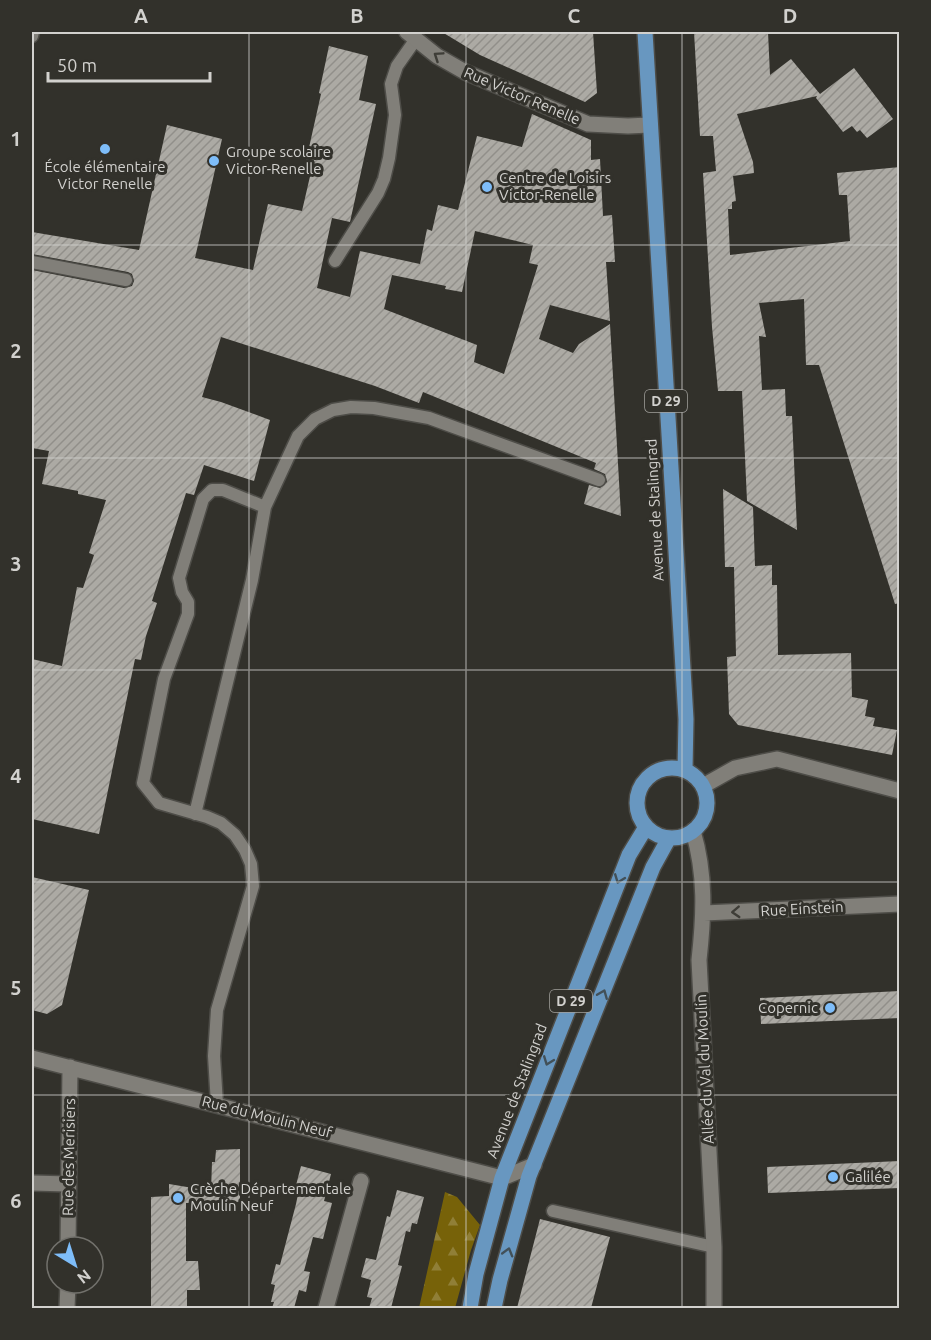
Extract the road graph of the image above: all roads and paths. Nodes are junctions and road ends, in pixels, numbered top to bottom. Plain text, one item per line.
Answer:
1 (33, 32) edge
2 (645, 32) edge
3 (411, 35) edge
4 (32, 36) edge
5 (650, 125) junction
6 (335, 261) dead end
7 (32, 262) edge
8 (126, 280) dead end
9 (599, 480) dead end
10 (265, 507) junction
11 (685, 770) junction
12 (703, 786) junction
13 (900, 791) edge
14 (195, 814) junction
15 (646, 827) junction
16 (693, 831) junction
17 (669, 838) junction
18 (900, 904) edge
19 (704, 914) junction
20 (32, 1058) edge
21 (70, 1067) junction
22 (217, 1104) junction
23 (534, 1165) junction
24 (502, 1178) junction
25 (361, 1180) dead end
26 (32, 1183) edge
27 (68, 1184) junction
28 (553, 1211) dead end
29 (68, 1235) edge
30 (714, 1247) junction
31 (326, 1308) edge
32 (470, 1308) edge
33 (494, 1308) edge
34 (714, 1308) edge

1 - 4 lane
2 - 5 main road, Avenue de Stalingrad / D 29
5 -> 3 street, Rue Victor Renelle
3 - 6 lane
5 - 11 main road, Avenue de Stalingrad / D 29
7 - 8 lane
9 - 10 lane
10 - 14 lane
10 - 14 lane
11 - 12 main road
11 - 15 main road
12 - 13 street
12 - 16 main road
14 - 22 lane
15 - 17 main road
15 -> 24 main road, Avenue de Stalingrad / D 29
16 - 17 main road
16 - 19 street, Allée du Val du Moulin
23 -> 17 main road
18 -> 19 street, Rue Einstein
19 - 30 street, Allée du Val du Moulin
20 - 21 street, Rue du Moulin Neuf
21 - 22 street, Rue du Moulin Neuf
21 - 27 street, Rue des Merisiers
22 - 24 street, Rue du Moulin Neuf
23 - 24 street
33 -> 23 main road
24 - 32 main road, Avenue de Stalingrad / D 29
25 - 31 street
26 - 27 street
27 - 29 street, Rue des Merisiers
28 - 30 lane
30 - 34 street, Allée du Val du Moulin

